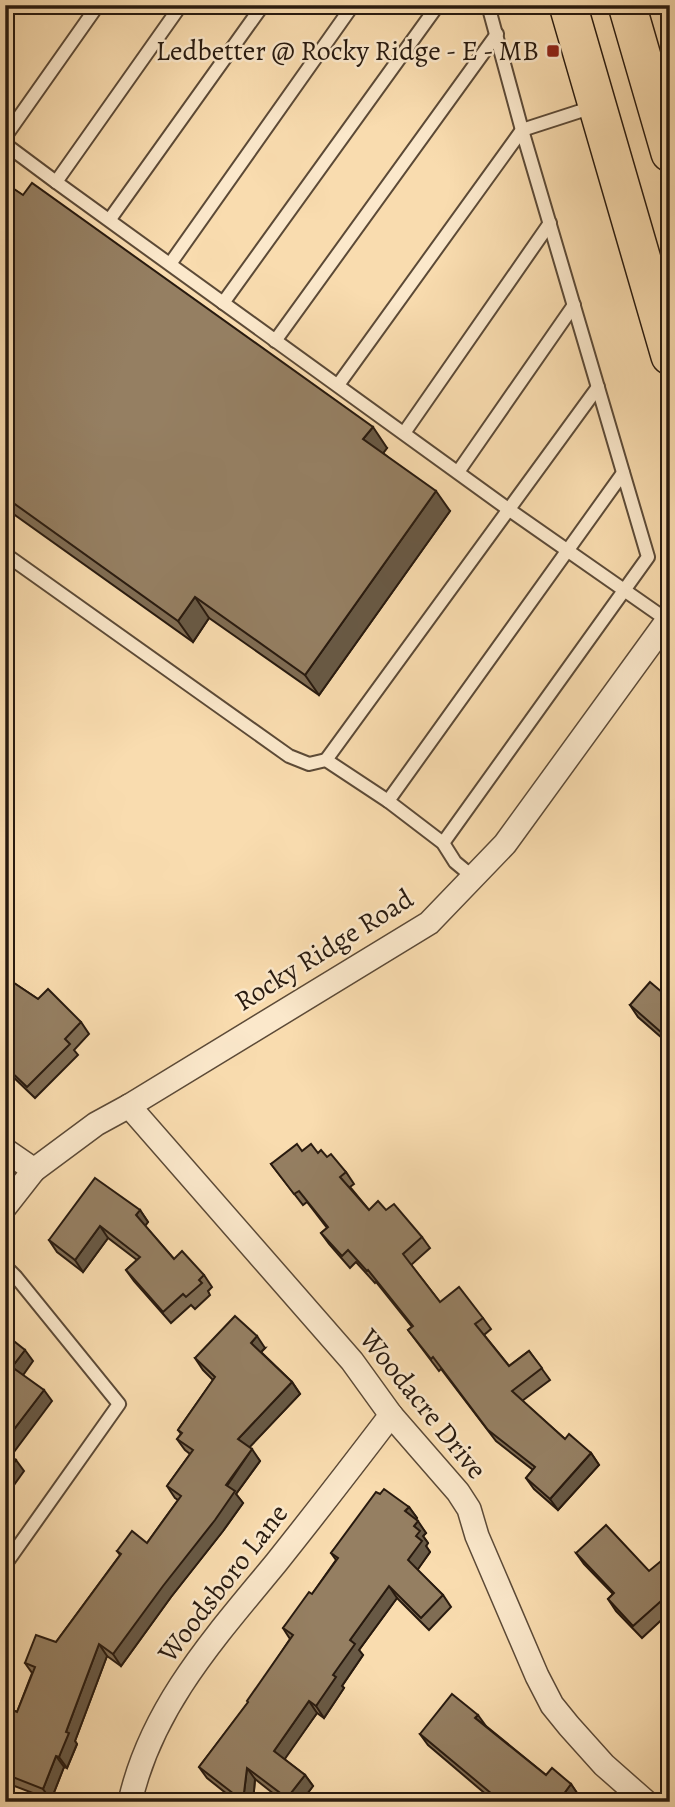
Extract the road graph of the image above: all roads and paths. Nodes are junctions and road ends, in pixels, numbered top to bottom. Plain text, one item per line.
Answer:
1 (12, 5) edge
2 (99, 5) edge
3 (181, 5) edge
4 (263, 5) edge
5 (353, 5) edge
6 (438, 5) edge
7 (488, 5) edge
8 (568, 5) edge
9 (628, 5) edge
10 (5, 15) edge
11 (497, 34) junction
12 (656, 87) junction
13 (597, 106) junction
14 (522, 130) junction
15 (5, 137) edge
16 (5, 145) edge
17 (670, 153) edge
18 (56, 181) junction
19 (110, 219) junction
20 (550, 223) junction
21 (170, 264) junction
22 (223, 303) junction
23 (574, 305) junction
24 (275, 341) junction
25 (670, 356) edge
26 (338, 385) junction
27 (598, 387) junction
28 (404, 433) junction
29 (458, 472) junction
30 (623, 473) junction
31 (508, 509) junction
32 (568, 551) junction
33 (5, 554) edge
34 (623, 590) junction
35 (669, 619) edge
36 (326, 760) junction
37 (388, 802) junction
38 (443, 843) junction
39 (473, 877) junction
40 (129, 1105) junction
41 (5, 1150) edge
42 (34, 1170) junction
43 (5, 1207) edge
44 (5, 1266) edge
45 (391, 1416) junction
46 (5, 1565) edge
47 (130, 1802) edge
48 (646, 1802) edge

1 - 10 lane
2 - 15 lane
3 - 18 lane
4 - 19 lane
5 - 21 lane
6 - 22 lane
7 - 11 lane
8 - 13 main road
9 - 12 main road
11 - 14 lane
11 - 24 lane
12 - 13 main road
12 - 17 main road
13 - 14 lane
13 - 25 main road
14 - 20 lane
14 - 26 lane
16 - 18 lane
18 - 19 lane
19 - 21 lane
20 - 23 lane
20 - 28 lane
21 - 22 lane
22 - 24 lane
23 - 27 lane
23 - 29 lane
24 - 26 lane
26 - 28 lane
27 - 30 lane
27 - 31 lane
28 - 29 lane
29 - 31 lane
30 - 32 lane
30 - 34 lane
31 - 32 lane
31 - 36 lane
32 - 34 lane
32 - 37 lane
33 - 36 lane
34 - 35 lane
34 - 38 lane
35 - 39 street, Rocky Ridge Road
36 - 37 lane
37 - 38 lane
38 - 39 lane
39 - 40 street, Rocky Ridge Road
40 - 42 street, Rocky Ridge Road
40 - 45 street, Woodacre Drive
41 - 42 street
42 - 43 street, Rocky Ridge Road
44 - 46 lane
45 - 47 street, Woodsboro Lane
45 - 48 street, Woodacre Drive

